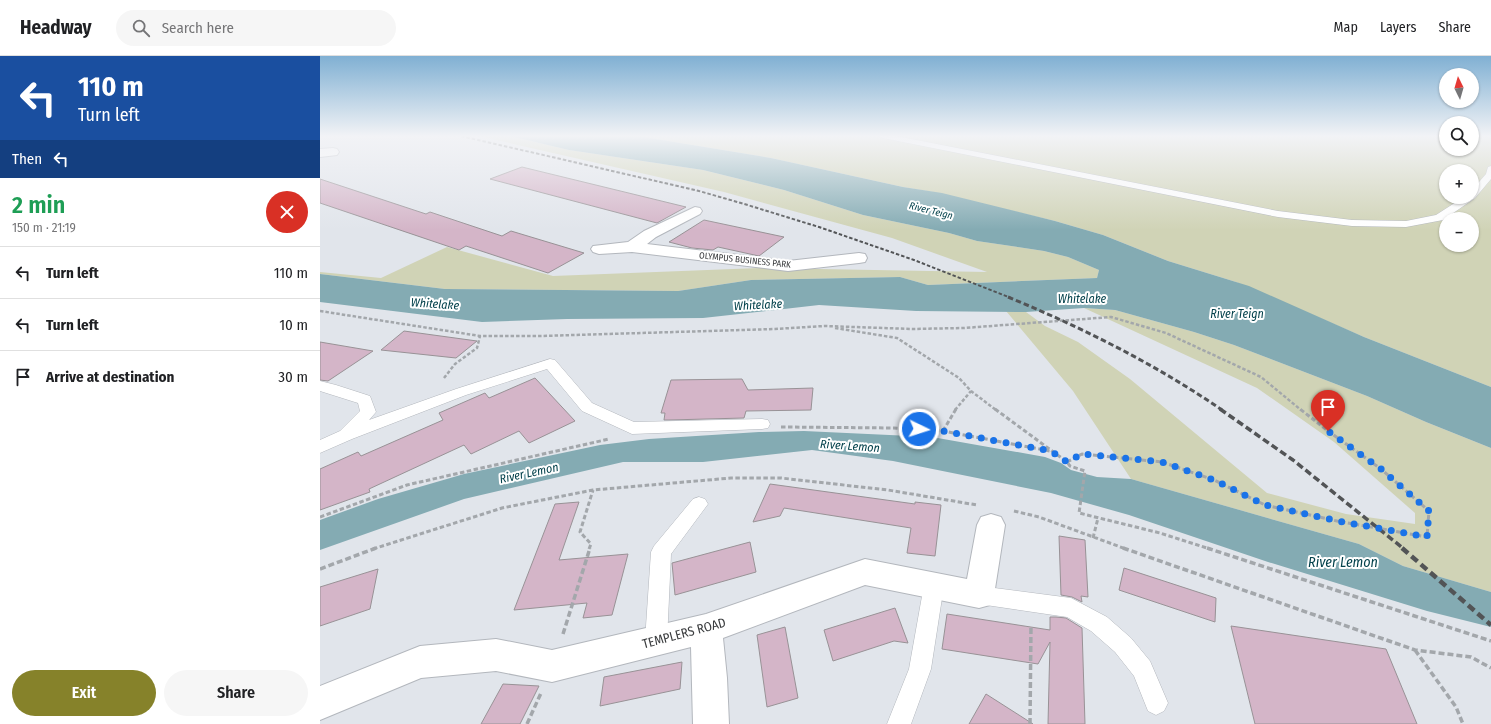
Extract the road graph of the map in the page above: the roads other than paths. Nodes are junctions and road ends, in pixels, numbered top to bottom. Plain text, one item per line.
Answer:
1 (1039, 167) edge
2 (1491, 169) edge
3 (1479, 187) edge
4 (1460, 204) edge
5 (695, 211) dead end
6 (632, 247) junction
7 (600, 249) dead end
8 (859, 258) dead end
9 (320, 386) edge
10 (768, 425) road end
11 (346, 435) junction
12 (320, 447) edge
13 (699, 504) dead end
14 (991, 525) dead end
15 (934, 585) junction
16 (979, 595) junction
17 (706, 629) junction
18 (656, 640) junction
19 (320, 703) edge
20 (1156, 703) dead end
21 (711, 724) edge
22 (899, 724) edge

1 - 4 lane
2 - 3 lane
5 - 6 street
6 - 7 street, OLYMPUS BUSINESS PARK
6 - 8 street, OLYMPUS BUSINESS PARK
9 - 11 lane
10 - 11 lane
11 - 12 lane
13 - 18 lane
14 - 16 street
15 - 16 street, TEMPLERS ROAD
15 - 17 street, TEMPLERS ROAD
15 - 22 lane
16 - 20 lane
17 - 18 street, TEMPLERS ROAD
17 - 21 street
18 - 19 street, TEMPLERS ROAD

